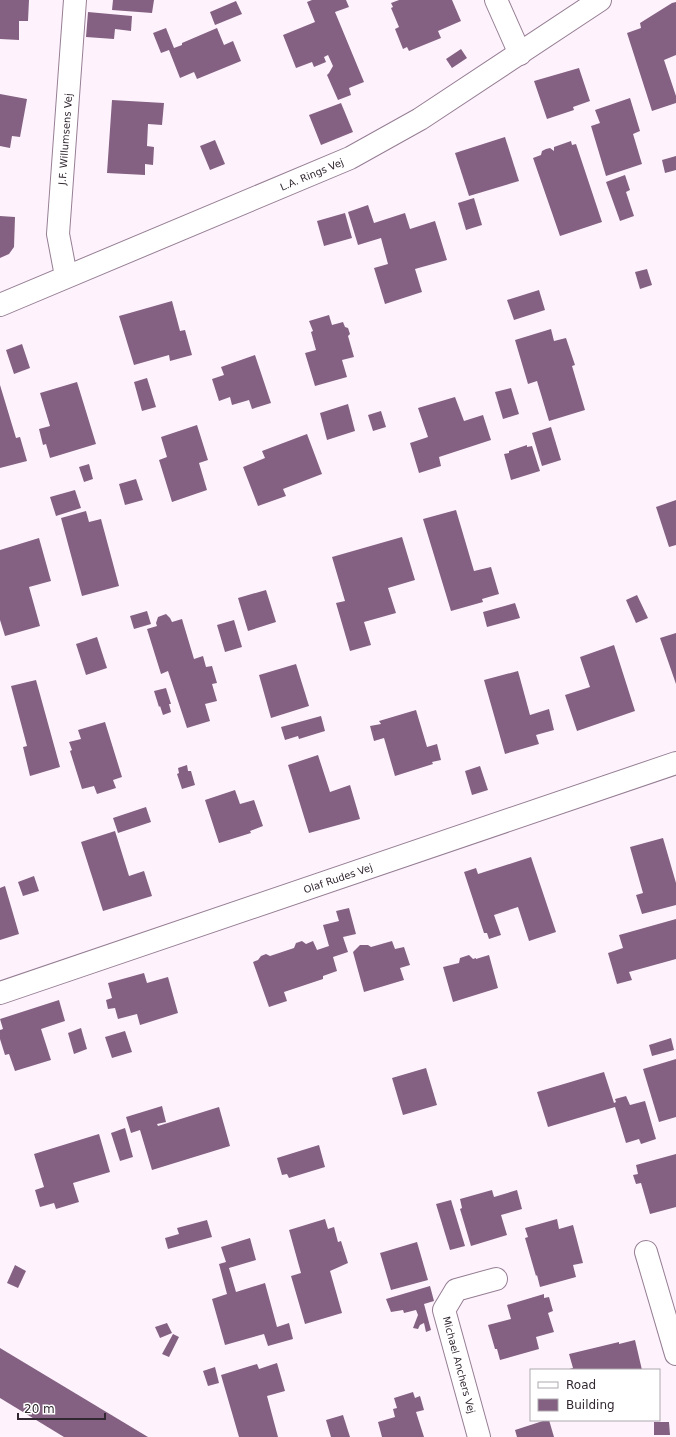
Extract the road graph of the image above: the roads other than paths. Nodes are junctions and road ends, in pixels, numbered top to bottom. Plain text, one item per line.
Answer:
1 (75, 0) edge
2 (496, 0) edge
3 (600, 0) edge
4 (520, 54) junction
5 (66, 276) junction
6 (0, 305) edge
7 (676, 763) edge
8 (0, 993) edge
9 (646, 1252) dead end
10 (496, 1279) dead end
11 (676, 1354) edge
12 (478, 1437) edge

1 - 5 street, J.F. Willumsens Vej
2 - 4 street
3 - 4 street, L.A. Rings Vej
4 - 5 street, L.A. Rings Vej
5 - 6 street, L.A. Rings Vej
7 - 8 street, Olaf Rudes Vej
9 - 11 street
10 - 12 street, Michael Anchers Vej

